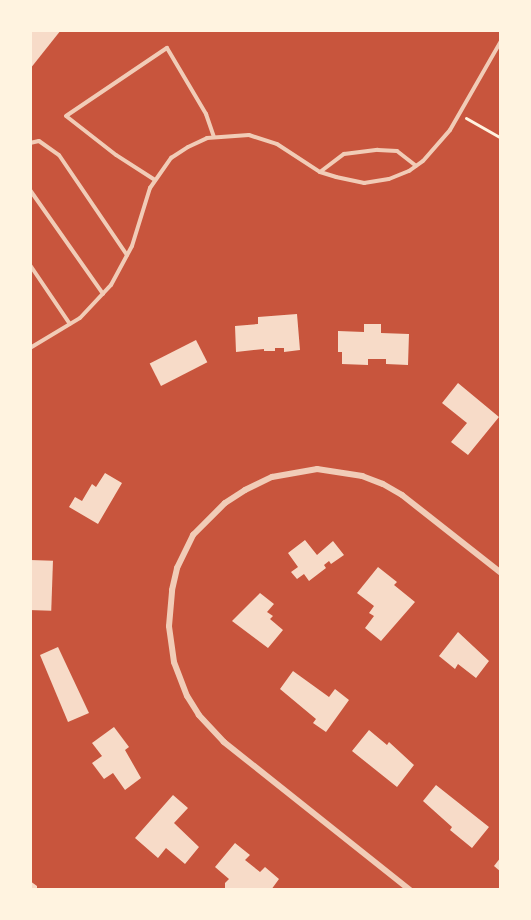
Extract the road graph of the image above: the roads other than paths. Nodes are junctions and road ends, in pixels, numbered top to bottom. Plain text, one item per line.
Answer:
1 (501, 41) edge
2 (214, 137) junction
3 (30, 143) edge
4 (416, 166) junction
5 (320, 172) junction
6 (155, 180) junction
7 (30, 190) edge
8 (128, 255) junction
9 (30, 265) edge
10 (103, 294) junction
11 (70, 324) junction
12 (30, 348) edge
13 (501, 573) edge
14 (410, 890) edge

1 - 4 lane
2 - 5 lane
2 - 6 lane
2 - 6 lane
3 - 8 lane
4 - 5 lane
4 - 5 lane
6 - 8 lane
7 - 10 lane
8 - 10 lane
9 - 11 lane
10 - 11 lane
11 - 12 lane
13 - 14 street

